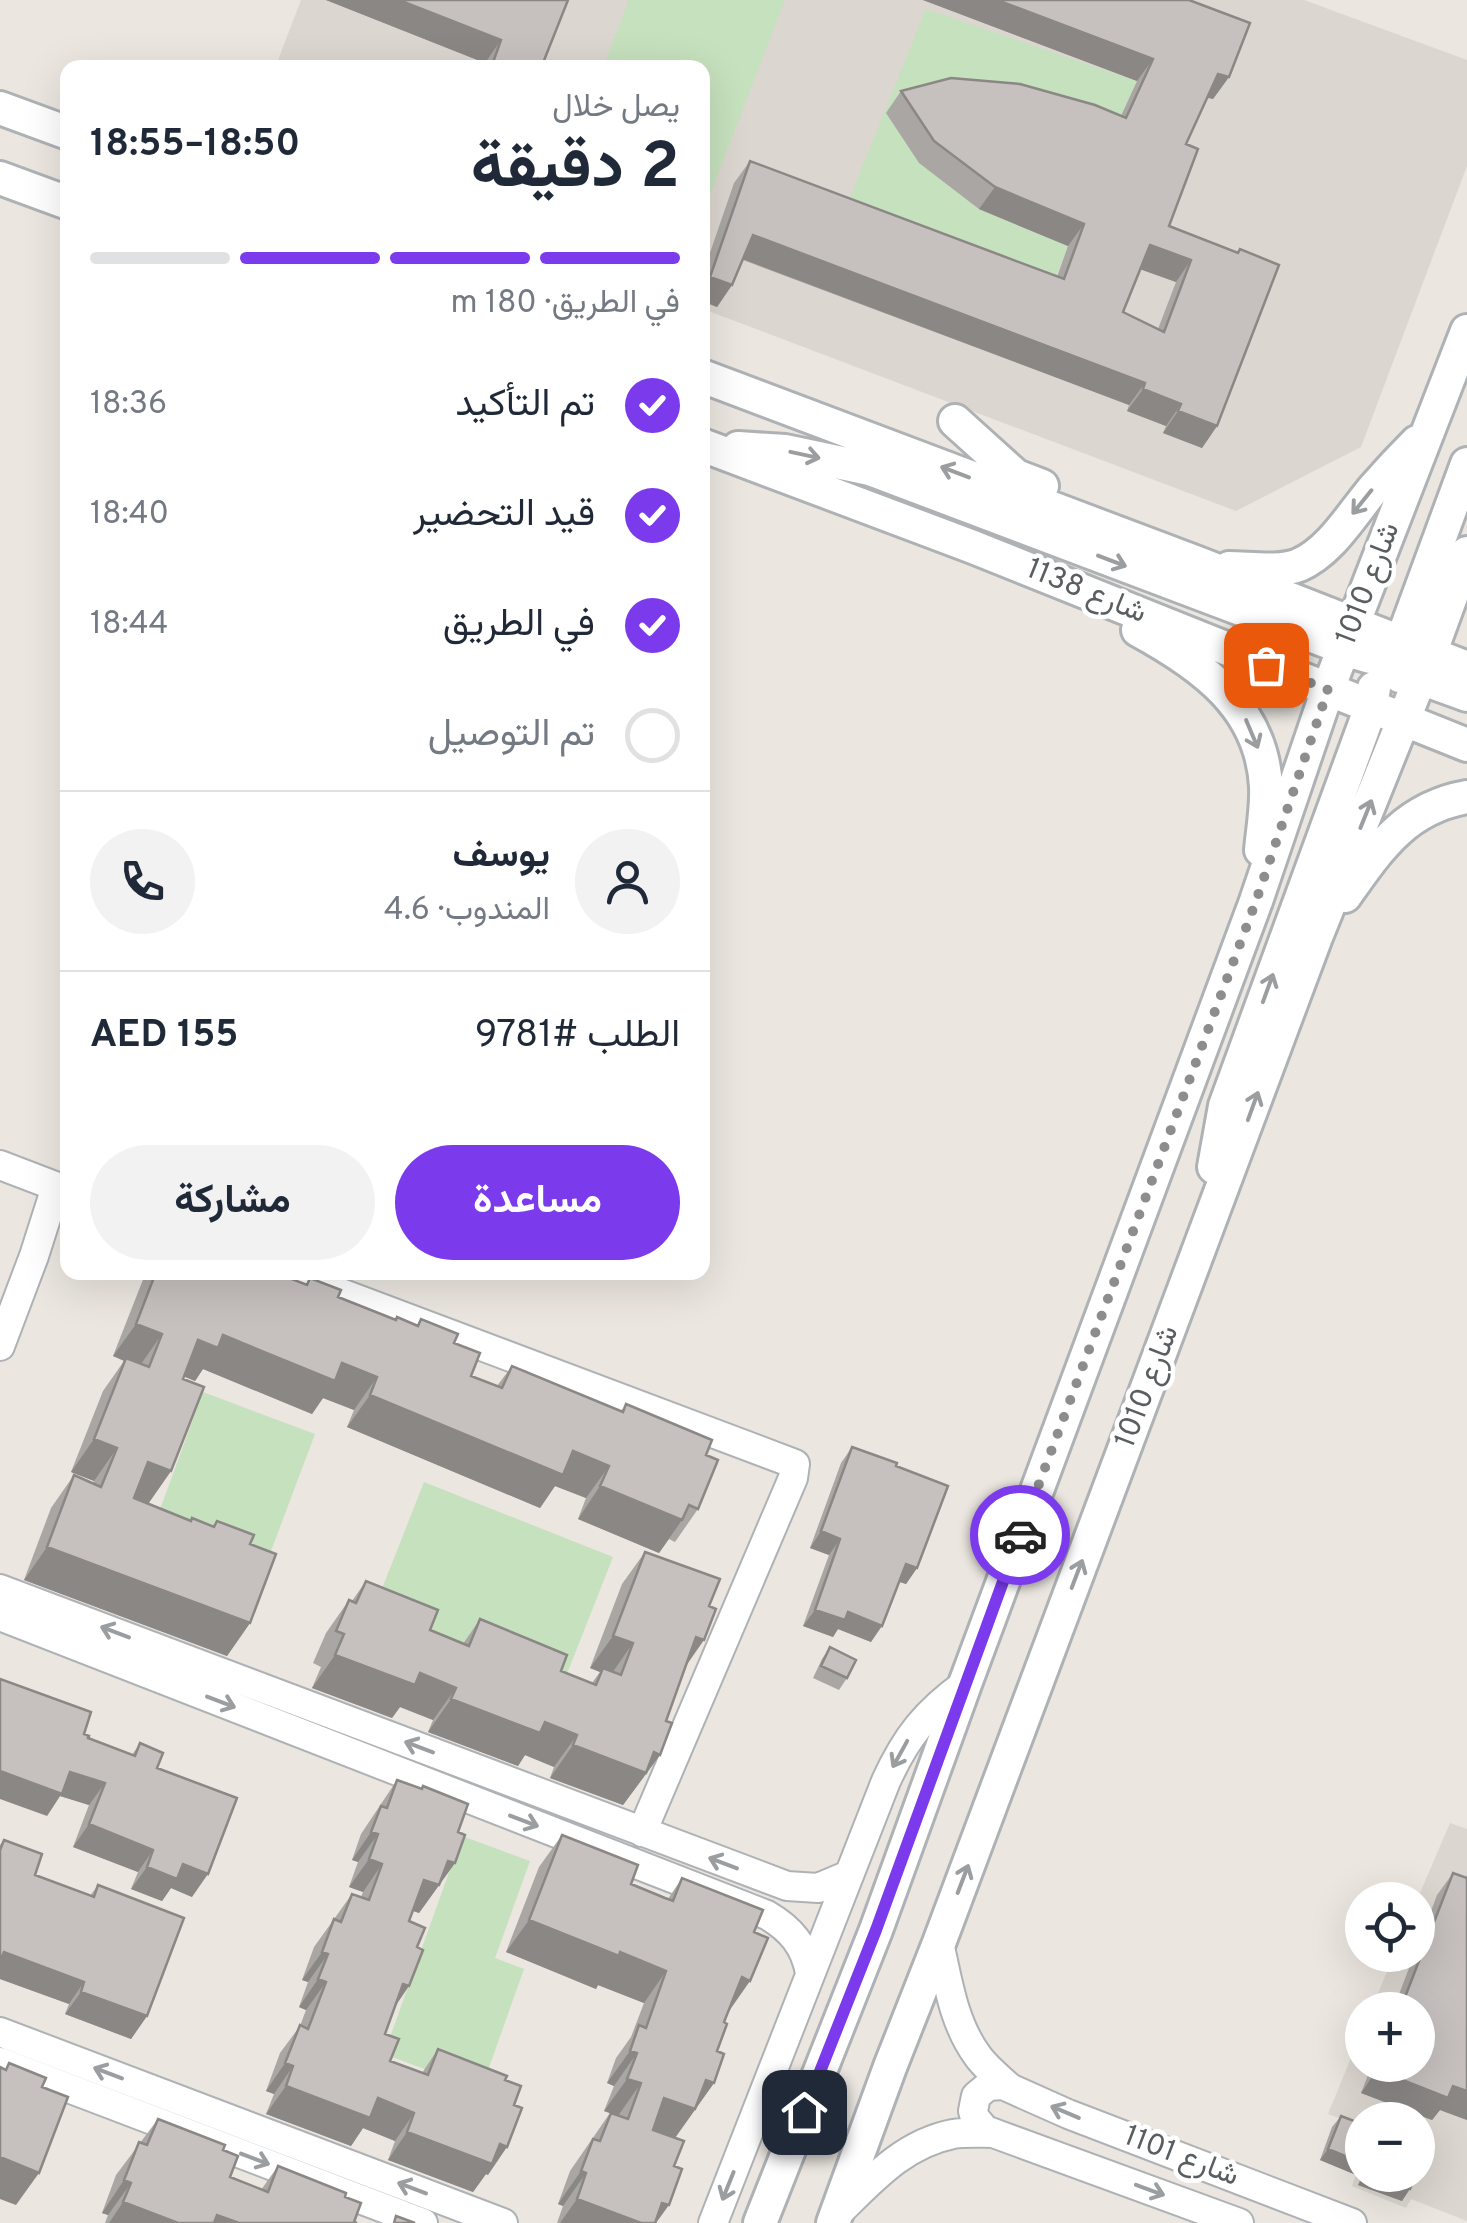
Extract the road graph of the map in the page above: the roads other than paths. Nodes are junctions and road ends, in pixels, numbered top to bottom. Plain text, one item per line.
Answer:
1 (0, 108) edge
2 (60, 130) edge
3 (0, 178) edge
4 (60, 200) edge
5 (1467, 331) edge
6 (710, 379) edge
7 (955, 421) dead end
8 (1428, 430) junction
9 (710, 446) edge
10 (710, 448) edge
11 (1467, 464) edge
12 (973, 548) junction
13 (1467, 552) edge
14 (1203, 565) junction
15 (1385, 663) junction
16 (1467, 668) edge
17 (1328, 690) junction
18 (1467, 695) edge
19 (1404, 720) junction
20 (1467, 744) edge
21 (1467, 797) edge
22 (1256, 901) junction
23 (1316, 937) junction
24 (0, 1165) edge
25 (60, 1188) edge
26 (60, 1194) edge
27 (1199, 1250) junction
28 (306, 1280) edge
29 (0, 1346) edge
30 (0, 1589) edge
31 (0, 1616) edge
32 (965, 1684) junction
33 (642, 1832) junction
34 (849, 1875) junction
35 (772, 1881) junction
36 (756, 1911) junction
37 (939, 1943) junction
38 (810, 1974) junction
39 (0, 2032) edge
40 (0, 2062) edge
41 (1010, 2088) junction
42 (992, 2132) junction
43 (790, 2148) junction
44 (835, 2218) edge
45 (422, 2223) edge
46 (503, 2223) edge
47 (713, 2223) edge
48 (760, 2223) edge
49 (782, 2223) edge
50 (1239, 2223) edge
51 (1352, 2223) edge

1 - 2 street
3 - 4 street
5 - 8 street, شارع 1010
14 -> 6 street, شارع 1138
7 - 14 street
8 -> 14 street
8 - 15 street, شارع 1010
9 -> 15 street
10 - 12 street, شارع 1138
11 - 15 street
12 - 17 street, شارع 1138
12 -> 22 street
13 - 15 street, شارع 1010
14 - 15 street, شارع 1138
15 - 16 street, شارع 1138
15 - 17 street, شارع 1010
15 - 17 street, شارع 1138
15 - 18 street
15 - 19 street
27 -> 15 street
17 - 22 street, شارع 1010
19 - 20 street
23 -> 19 street, شارع 1010
21 - 23 street
22 - 32 street, شارع 1010
27 -> 23 street, شارع 1010
24 - 25 street
26 - 29 street
37 -> 27 street, شارع 1010
28 - 33 street
33 -> 30 street
31 -> 36 street
32 -> 34 street
32 - 43 street, شارع 1010
35 -> 33 street
34 - 35 street
34 - 38 street
35 - 36 street
36 - 38 street
37 - 41 street, شارع 1101
37 - 44 street, شارع 1010
38 -> 47 street
46 -> 39 street
40 -> 45 street
41 - 42 street
51 -> 41 street, شارع 1101
42 - 44 street, شارع 1101
42 -> 50 street, شارع 1101
43 - 48 street, شارع 1010
43 - 49 street

